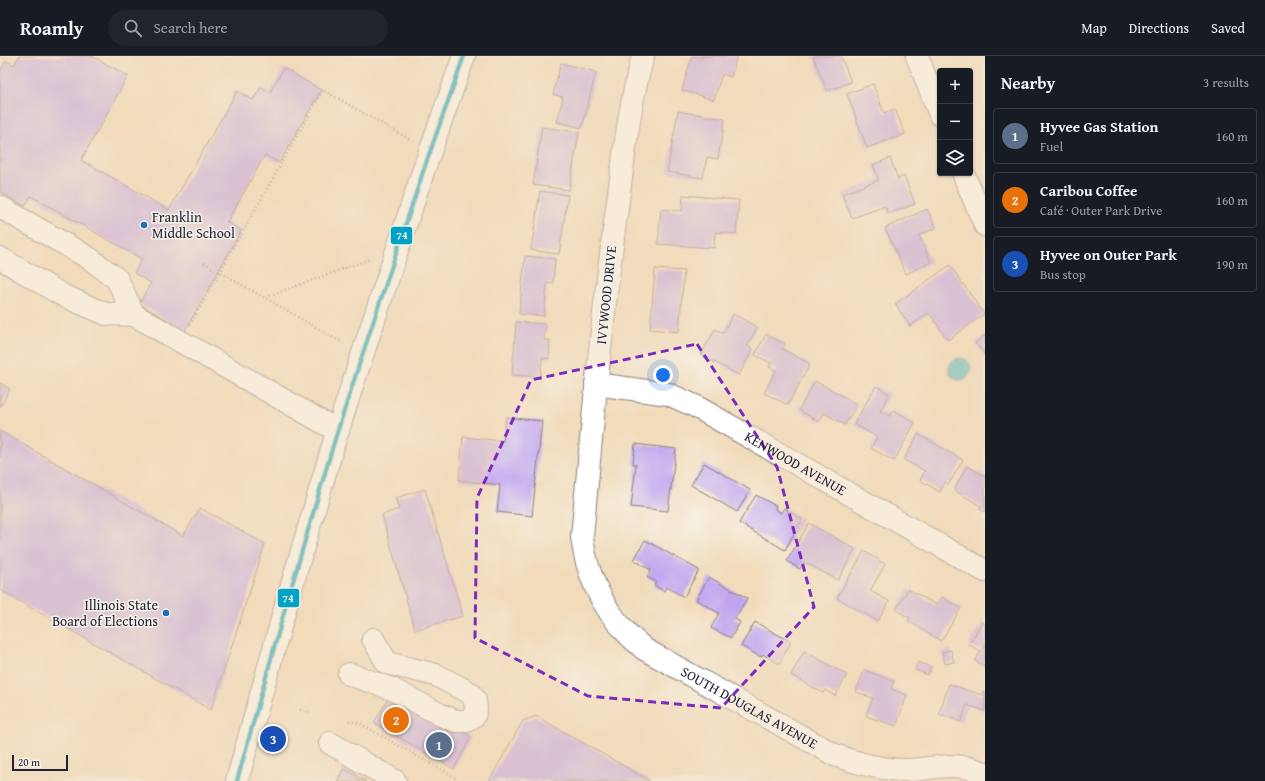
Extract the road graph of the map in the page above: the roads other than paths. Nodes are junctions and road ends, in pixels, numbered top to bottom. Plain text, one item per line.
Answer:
1 (464, 56) edge
2 (643, 56) edge
3 (917, 56) edge
4 (937, 107) edge
5 (964, 176) edge
6 (0, 207) edge
7 (985, 225) edge
8 (0, 258) edge
9 (134, 316) junction
10 (596, 384) junction
11 (338, 431) junction
12 (582, 537) joint
13 (985, 570) edge
14 (373, 639) dead end
15 (349, 674) dead end
16 (330, 743) dead end
17 (985, 773) edge
18 (392, 780) edge
19 (237, 781) edge

1 - 11 street
2 - 10 street, IVYWOOD DRIVE
3 - 4 street
5 - 7 street
6 - 9 street
8 - 9 street
9 - 11 street
10 - 12 street, IVYWOOD DRIVE
10 - 13 street, KENWOOD AVENUE
11 - 19 street
12 - 17 street, SOUTH DOUGLAS AVENUE
14 - 15 street
16 - 18 street

